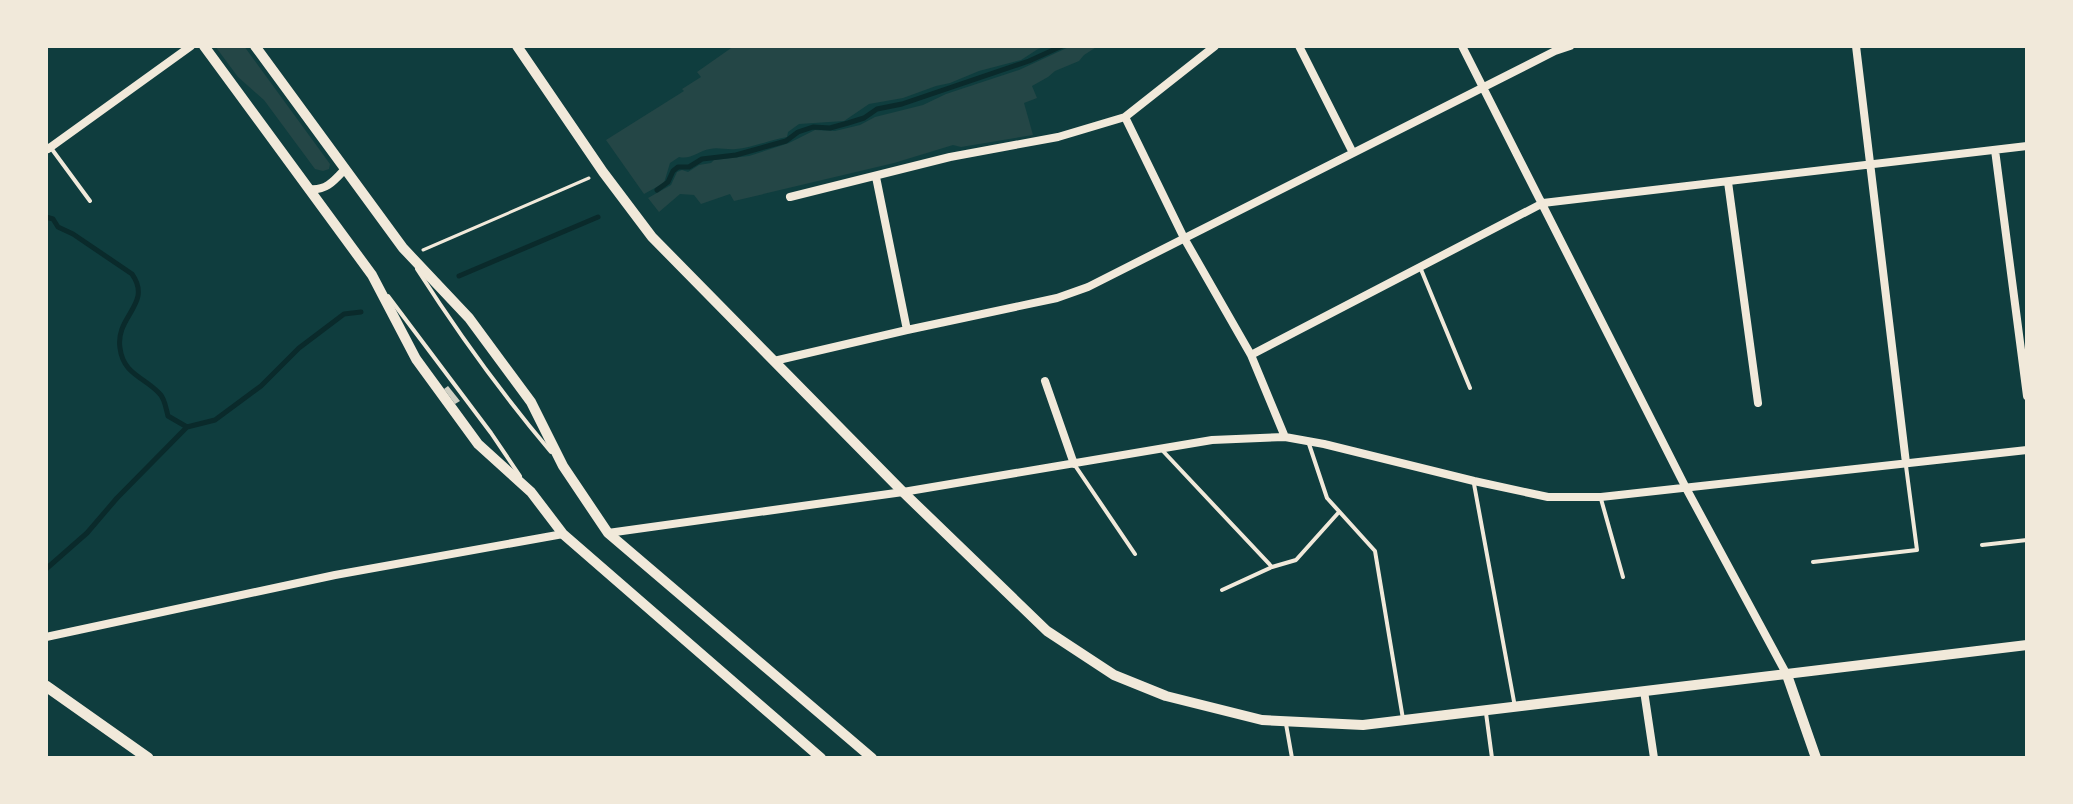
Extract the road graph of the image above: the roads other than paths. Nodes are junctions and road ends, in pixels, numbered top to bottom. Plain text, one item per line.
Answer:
1 (191, 46) edge
2 (204, 46) edge
3 (255, 46) edge
4 (517, 46) edge
5 (1215, 46) edge
6 (1299, 46) edge
7 (1462, 46) edge
8 (1570, 46) edge
9 (1856, 46) edge
10 (1484, 86) junction
11 (1125, 117) junction
12 (2027, 146) edge
13 (48, 148) edge
14 (1995, 150) junction
15 (1353, 153) junction
16 (1870, 165) junction
17 (345, 169) junction
18 (876, 177) junction
19 (1728, 182) junction
20 (309, 189) junction
21 (790, 197) dead end
22 (90, 201) dead end
23 (1543, 203) junction
24 (1184, 238) junction
25 (407, 252) junction
26 (1420, 267) junction
27 (372, 275) junction
28 (907, 330) junction
29 (1251, 355) junction
30 (774, 361) junction
31 (1045, 381) dead end
32 (1470, 388) dead end
33 (2027, 396) edge
34 (1758, 403) dead end
35 (1285, 437) junction
36 (1309, 441) junction
37 (1162, 450) junction
38 (2027, 450) edge
39 (1906, 463) junction
40 (1074, 464) junction
41 (563, 466) junction
42 (1474, 481) junction
43 (1686, 488) junction
44 (531, 492) junction
45 (903, 492) junction
46 (1601, 497) junction
47 (1339, 512) junction
48 (608, 533) junction
49 (563, 534) junction
50 (2027, 540) edge
51 (1982, 545) dead end
52 (1135, 554) dead end
53 (1813, 562) dead end
54 (1272, 567) junction
55 (1623, 577) dead end
56 (1222, 590) dead end
57 (46, 637) edge
58 (2027, 645) edge
59 (1787, 675) junction
60 (46, 686) edge
61 (1644, 691) junction
62 (1515, 707) junction
63 (1486, 711) junction
64 (1403, 720) junction
65 (1285, 722) junction
66 (148, 758) edge
67 (821, 758) edge
68 (872, 758) edge
69 (1292, 758) edge
70 (1492, 758) edge
71 (1654, 758) edge
72 (1816, 758) edge

1 - 13 street
2 - 20 street
3 - 17 street
4 - 30 street
5 - 11 street
6 - 15 street
7 - 10 street
8 - 10 street
9 - 16 street
10 - 15 street
10 - 23 street
11 - 18 street
11 - 24 street
12 - 14 street
13 - 22 lane
14 - 16 street
14 - 33 street
15 - 24 street
16 - 19 street
16 - 39 street
17 - 20 street
17 - 25 street
18 - 21 street
18 - 28 street
19 - 23 street
19 - 34 street
20 - 27 street
23 - 26 street
23 - 43 street
24 - 28 street
24 - 29 street
25 - 41 lane
25 - 41 street
26 - 29 street
26 - 32 lane
27 - 44 lane
27 - 44 street
28 - 30 street
29 - 35 street
30 - 45 street
31 - 40 street
35 - 36 street
35 - 37 street
36 - 42 street
36 - 47 lane
37 - 40 street
37 - 54 lane
38 - 39 street
39 - 43 street
39 - 53 lane
40 - 45 street
40 - 52 lane
41 - 48 street
42 - 46 street
42 - 62 lane
43 - 46 street
43 - 59 street
44 - 49 street
45 - 48 street
45 - 65 street
46 - 55 lane
47 - 54 lane
47 - 64 lane
48 - 68 street
49 - 57 street
49 - 67 street
50 - 51 lane
54 - 56 lane
58 - 59 street
59 - 61 street
59 - 72 street
60 - 66 main road
61 - 62 street
61 - 71 street
62 - 63 street
63 - 64 street
63 - 70 lane
64 - 65 street
65 - 69 lane

